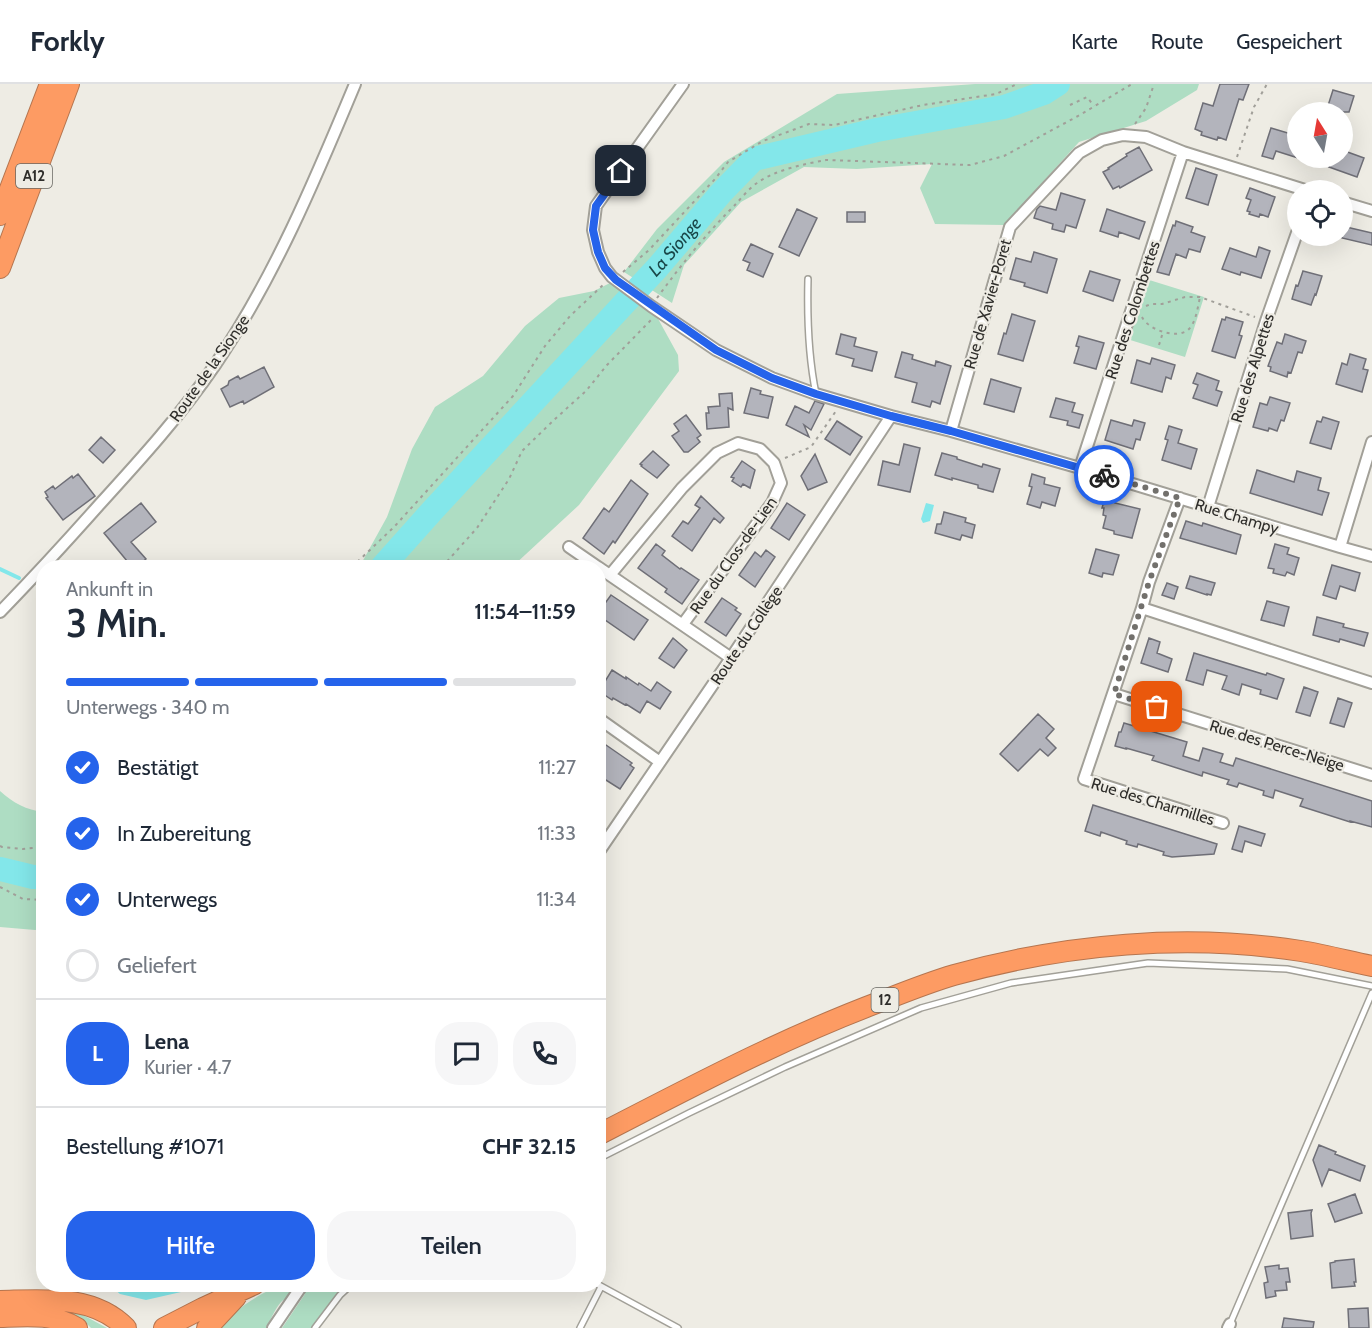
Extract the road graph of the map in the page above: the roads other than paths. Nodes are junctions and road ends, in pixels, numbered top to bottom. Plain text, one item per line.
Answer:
1 (39, 84) edge
2 (50, 84) edge
3 (69, 84) edge
4 (355, 84) edge
5 (683, 84) edge
6 (1183, 152) junction
7 (1287, 184) edge
8 (0, 187) edge
9 (1353, 206) edge
10 (1372, 212) edge
11 (0, 215) edge
12 (1292, 246) edge
13 (0, 268) edge
14 (808, 279) dead end
15 (816, 394) junction
16 (891, 416) junction
17 (951, 431) junction
18 (1372, 442) edge
19 (1080, 468) junction
20 (1180, 498) junction
21 (1208, 507) junction
22 (569, 547) dead end
23 (1340, 547) junction
24 (1372, 556) edge
25 (49, 560) edge
26 (588, 560) edge
27 (606, 572) edge
28 (36, 574) edge
29 (610, 575) junction
30 (1142, 608) junction
31 (0, 612) edge
32 (683, 624) junction
33 (731, 658) junction
34 (1371, 679) edge
35 (1114, 694) junction
36 (606, 724) edge
37 (660, 762) junction
38 (1372, 775) edge
39 (1223, 823) dead end
40 (606, 841) edge
41 (1372, 966) edge
42 (1372, 986) edge
43 (1372, 993) edge
44 (606, 1131) edge
45 (606, 1156) edge
46 (606, 1289) edge
47 (238, 1292) edge
48 (244, 1292) edge
49 (298, 1292) edge
50 (343, 1292) edge
51 (596, 1292) edge
52 (0, 1301) edge
53 (0, 1317) edge
54 (1229, 1326) edge
55 (77, 1328) edge
56 (126, 1328) edge
57 (164, 1328) edge
58 (207, 1328) edge
59 (273, 1328) edge
60 (315, 1328) edge
61 (580, 1328) edge
62 (678, 1328) edge

1 - 8 highway
2 - 11 highway, A12
3 - 13 highway, A12
4 - 25 street, Route de la Sionge
5 - 15 street, Rue Champy
6 - 7 street, Rue de Xavier-Poret
6 - 17 street, Rue de Xavier-Poret
6 - 19 street, Rue des Colombettes
9 - 10 street
12 - 21 street, Rue des Alpettes
14 - 15 lane
15 - 16 street, Rue Champy
16 - 17 street, Rue Champy
16 - 33 street, Route du Collège
17 - 19 street, Rue Champy
18 - 23 street
19 - 20 street, Rue Champy
20 - 21 street, Rue Champy
20 - 30 street, Rue des Charmilles
21 - 23 street, Rue Champy
22 - 26 street, Rue du Clos-de-Lien
23 - 24 street, Rue Champy
27 - 29 street, Rue du Clos-de-Lien
28 - 31 street, Route de la Sionge
29 - 32 street, Rue du Clos-de-Lien
29 - 32 street, Rue du Clos-de-Lien
30 - 34 street
30 - 35 street, Rue des Charmilles
32 - 33 street, Rue du Clos-de-Lien
33 - 37 street, Route du Collège
35 - 38 street, Rue des Perce-Neige
35 - 39 street, Rue des Charmilles
36 - 37 street
37 - 40 street, Route du Collège
41 - 44 highway, 12
42 - 45 lane
43 - 54 lane
46 - 62 lane
47 - 57 highway
48 - 58 highway
49 - 59 street
50 - 60 lane
51 - 61 lane
52 - 56 highway
53 - 55 highway

